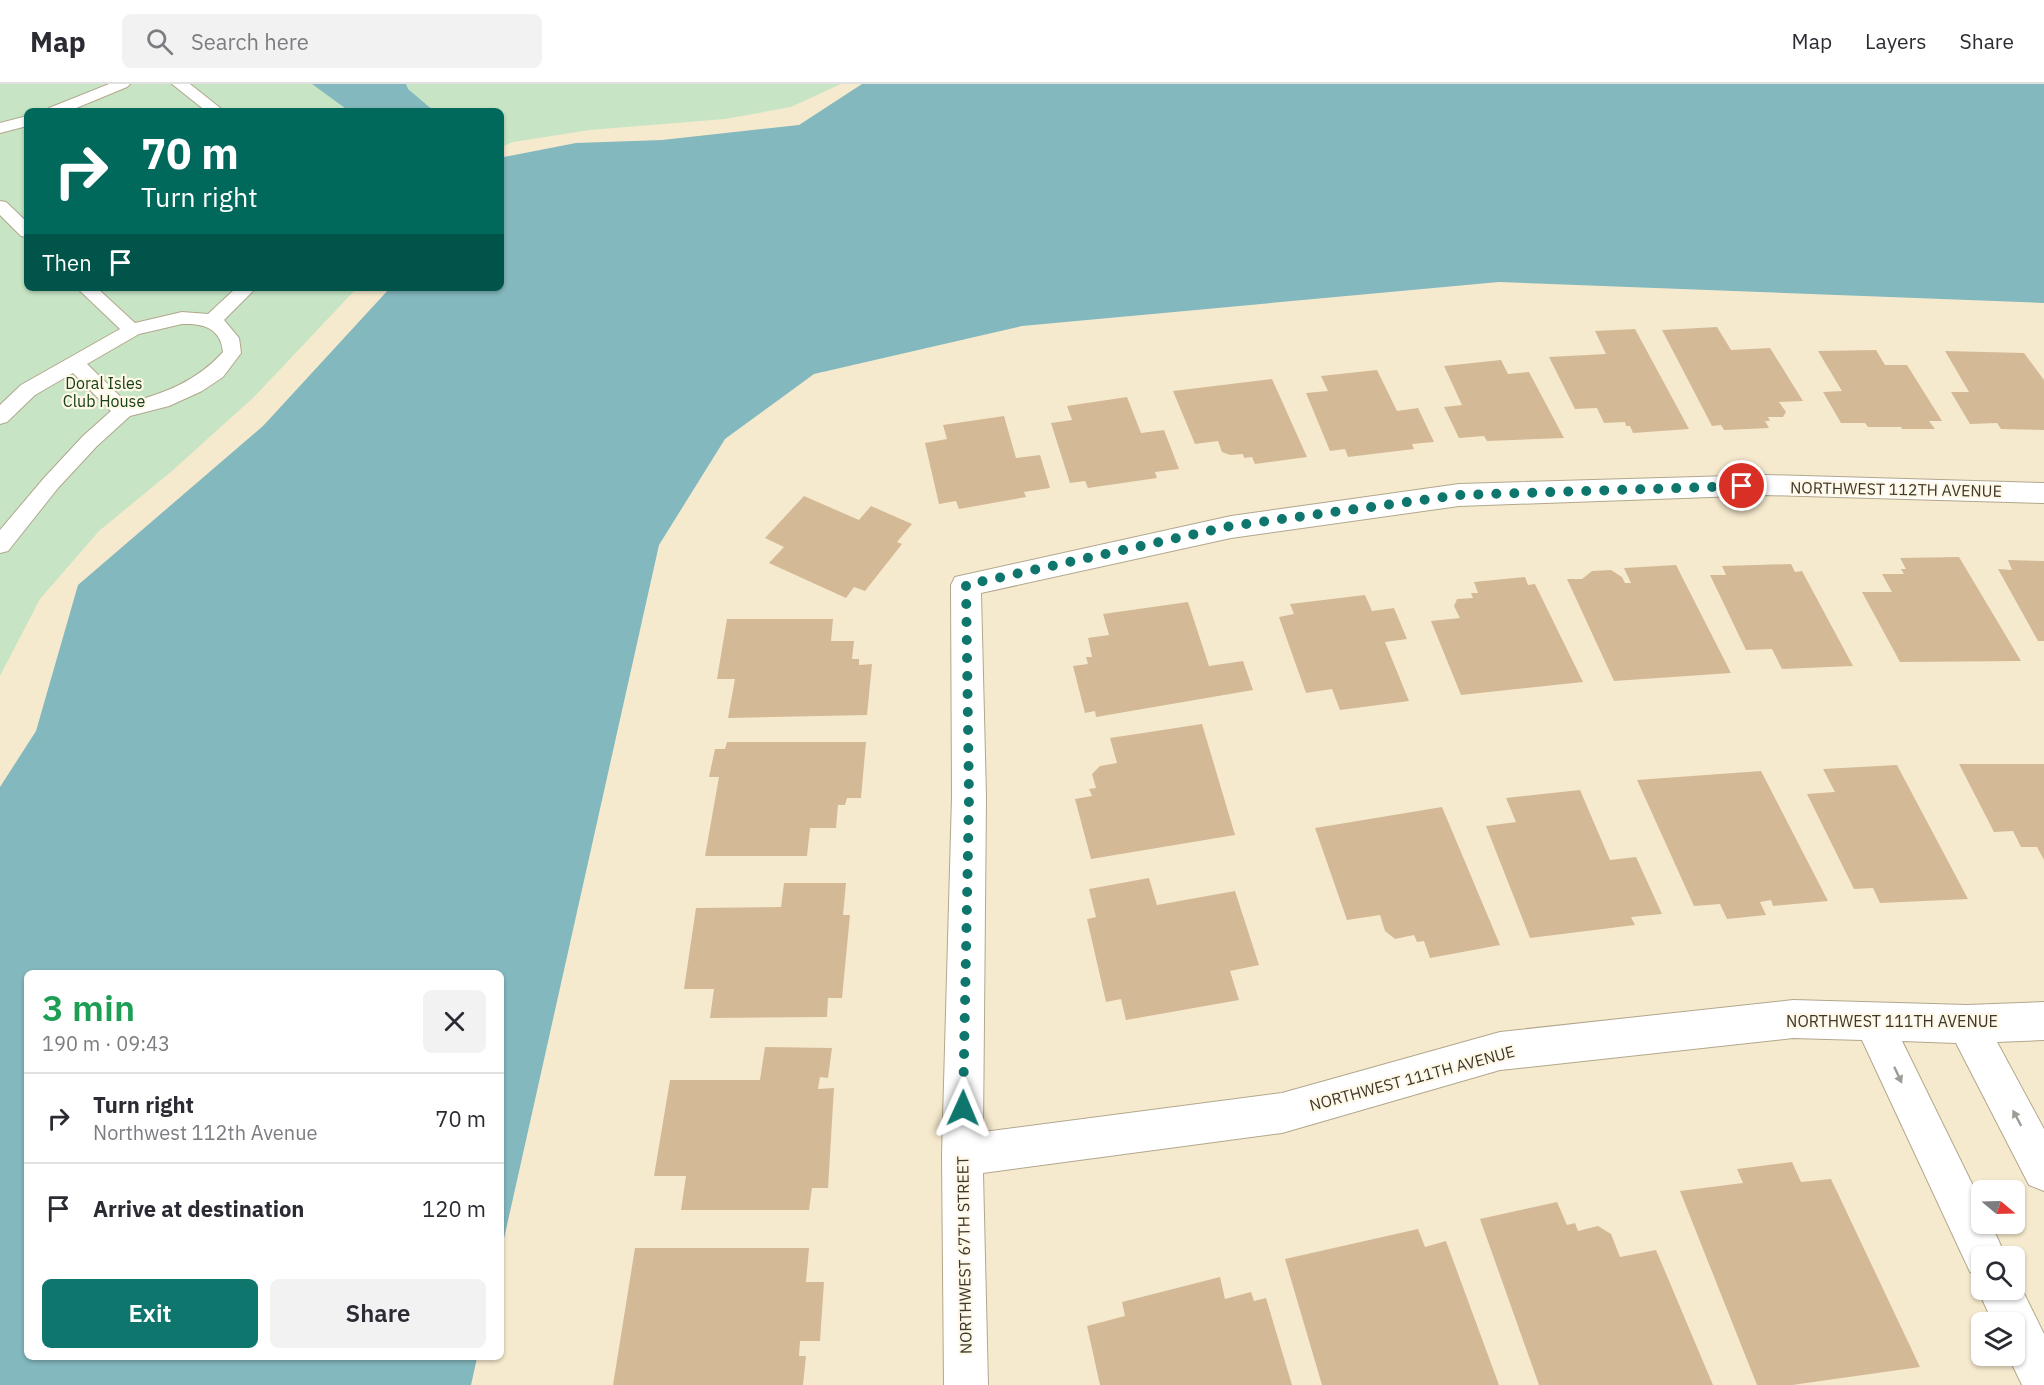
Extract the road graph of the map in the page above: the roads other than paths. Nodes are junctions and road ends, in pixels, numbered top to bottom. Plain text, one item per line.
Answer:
1 (122, 84) edge
2 (180, 84) edge
3 (64, 108) edge
4 (212, 108) edge
5 (24, 122) edge
6 (0, 128) edge
7 (0, 206) edge
8 (24, 229) edge
9 (89, 291) edge
10 (244, 291) edge
11 (212, 321) junction
12 (132, 330) junction
13 (73, 362) junction
14 (123, 411) junction
15 (0, 417) edge
16 (2044, 493) edge
17 (0, 545) edge
18 (966, 585) joint
19 (2044, 1021) edge
20 (1873, 1022) junction
21 (1967, 1024) junction
22 (962, 1155) junction
23 (2044, 1170) edge
24 (1979, 1246) edge
25 (2005, 1300) edge
26 (2044, 1383) edge
27 (966, 1385) edge

1 - 3 lane
2 - 4 lane
5 - 6 lane
7 - 8 lane
9 - 12 lane
10 - 11 lane
11 - 12 lane
11 - 14 lane
12 - 13 lane
13 - 14 lane
13 - 15 lane
14 - 17 lane
16 - 18 street, NORTHWEST 112TH AVENUE
18 - 22 street, NORTHWEST 67TH STREET
19 - 21 street, NORTHWEST 111TH AVENUE
20 - 21 street, NORTHWEST 111TH AVENUE
20 - 22 street, NORTHWEST 111TH AVENUE
20 -> 24 street
23 -> 21 street
22 - 27 street, NORTHWEST 67TH STREET
25 - 26 street

